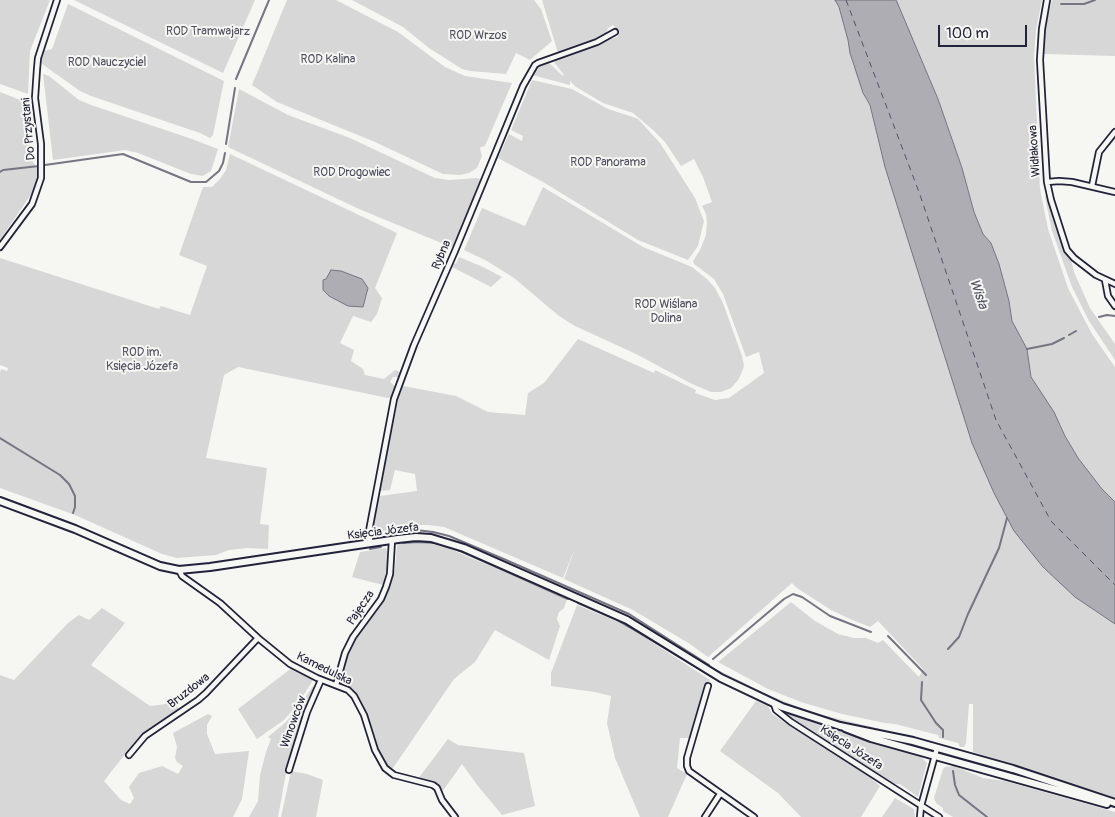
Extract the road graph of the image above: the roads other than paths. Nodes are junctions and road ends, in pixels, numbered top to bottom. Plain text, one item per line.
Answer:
1 (57, 0) edge
2 (1047, 0) edge
3 (615, 32) dead end
4 (1115, 132) edge
5 (1047, 182) junction
6 (1092, 186) junction
7 (1115, 192) edge
8 (0, 247) edge
9 (1105, 280) junction
10 (1115, 284) edge
11 (1115, 306) edge
12 (0, 501) edge
13 (392, 540) junction
14 (370, 544) junction
15 (179, 570) junction
16 (258, 638) junction
17 (321, 680) junction
18 (336, 685) junction
19 (708, 686) dead end
20 (774, 704) junction
21 (840, 726) junction
22 (937, 748) junction
23 (129, 755) dead end
24 (935, 756) junction
25 (288, 770) dead end
26 (720, 794) junction
27 (1115, 805) edge
28 (921, 806) junction
29 (455, 817) edge
30 (705, 817) edge
31 (754, 817) edge
32 (920, 817) edge
33 (939, 817) edge

1 - 8 street, Do Przystani
2 - 5 street, Widłakowa
3 - 14 street, Rybna
4 - 6 street
5 - 6 street
5 - 9 street, Widłakowa
6 - 7 street
9 - 10 street, Widłakowa
9 - 11 street
12 - 15 main road, Księcia Józefa
13 - 14 main road, Księcia Józefa
13 - 18 street, Pajęcza
13 - 20 main road, Księcia Józefa
14 - 15 main road, Księcia Józefa
15 - 16 street, Kamedulska
16 - 17 street, Kamedulska
16 - 23 street, Bruzdowa
17 - 18 street, Kamedulska
17 - 25 street, Winowców
18 - 29 street, Kamedulska
19 - 26 street
20 - 21 main road, Księcia Józefa
20 - 28 street, Księcia Józefa
21 - 22 main road, Księcia Józefa
21 - 24 main road, Księcia Józefa
22 - 24 street
22 - 27 main road, Księcia Józefa
24 - 27 main road, Księcia Józefa
24 - 28 street
26 - 30 street
26 - 31 street
28 - 32 street
28 - 33 street, Księcia Józefa

